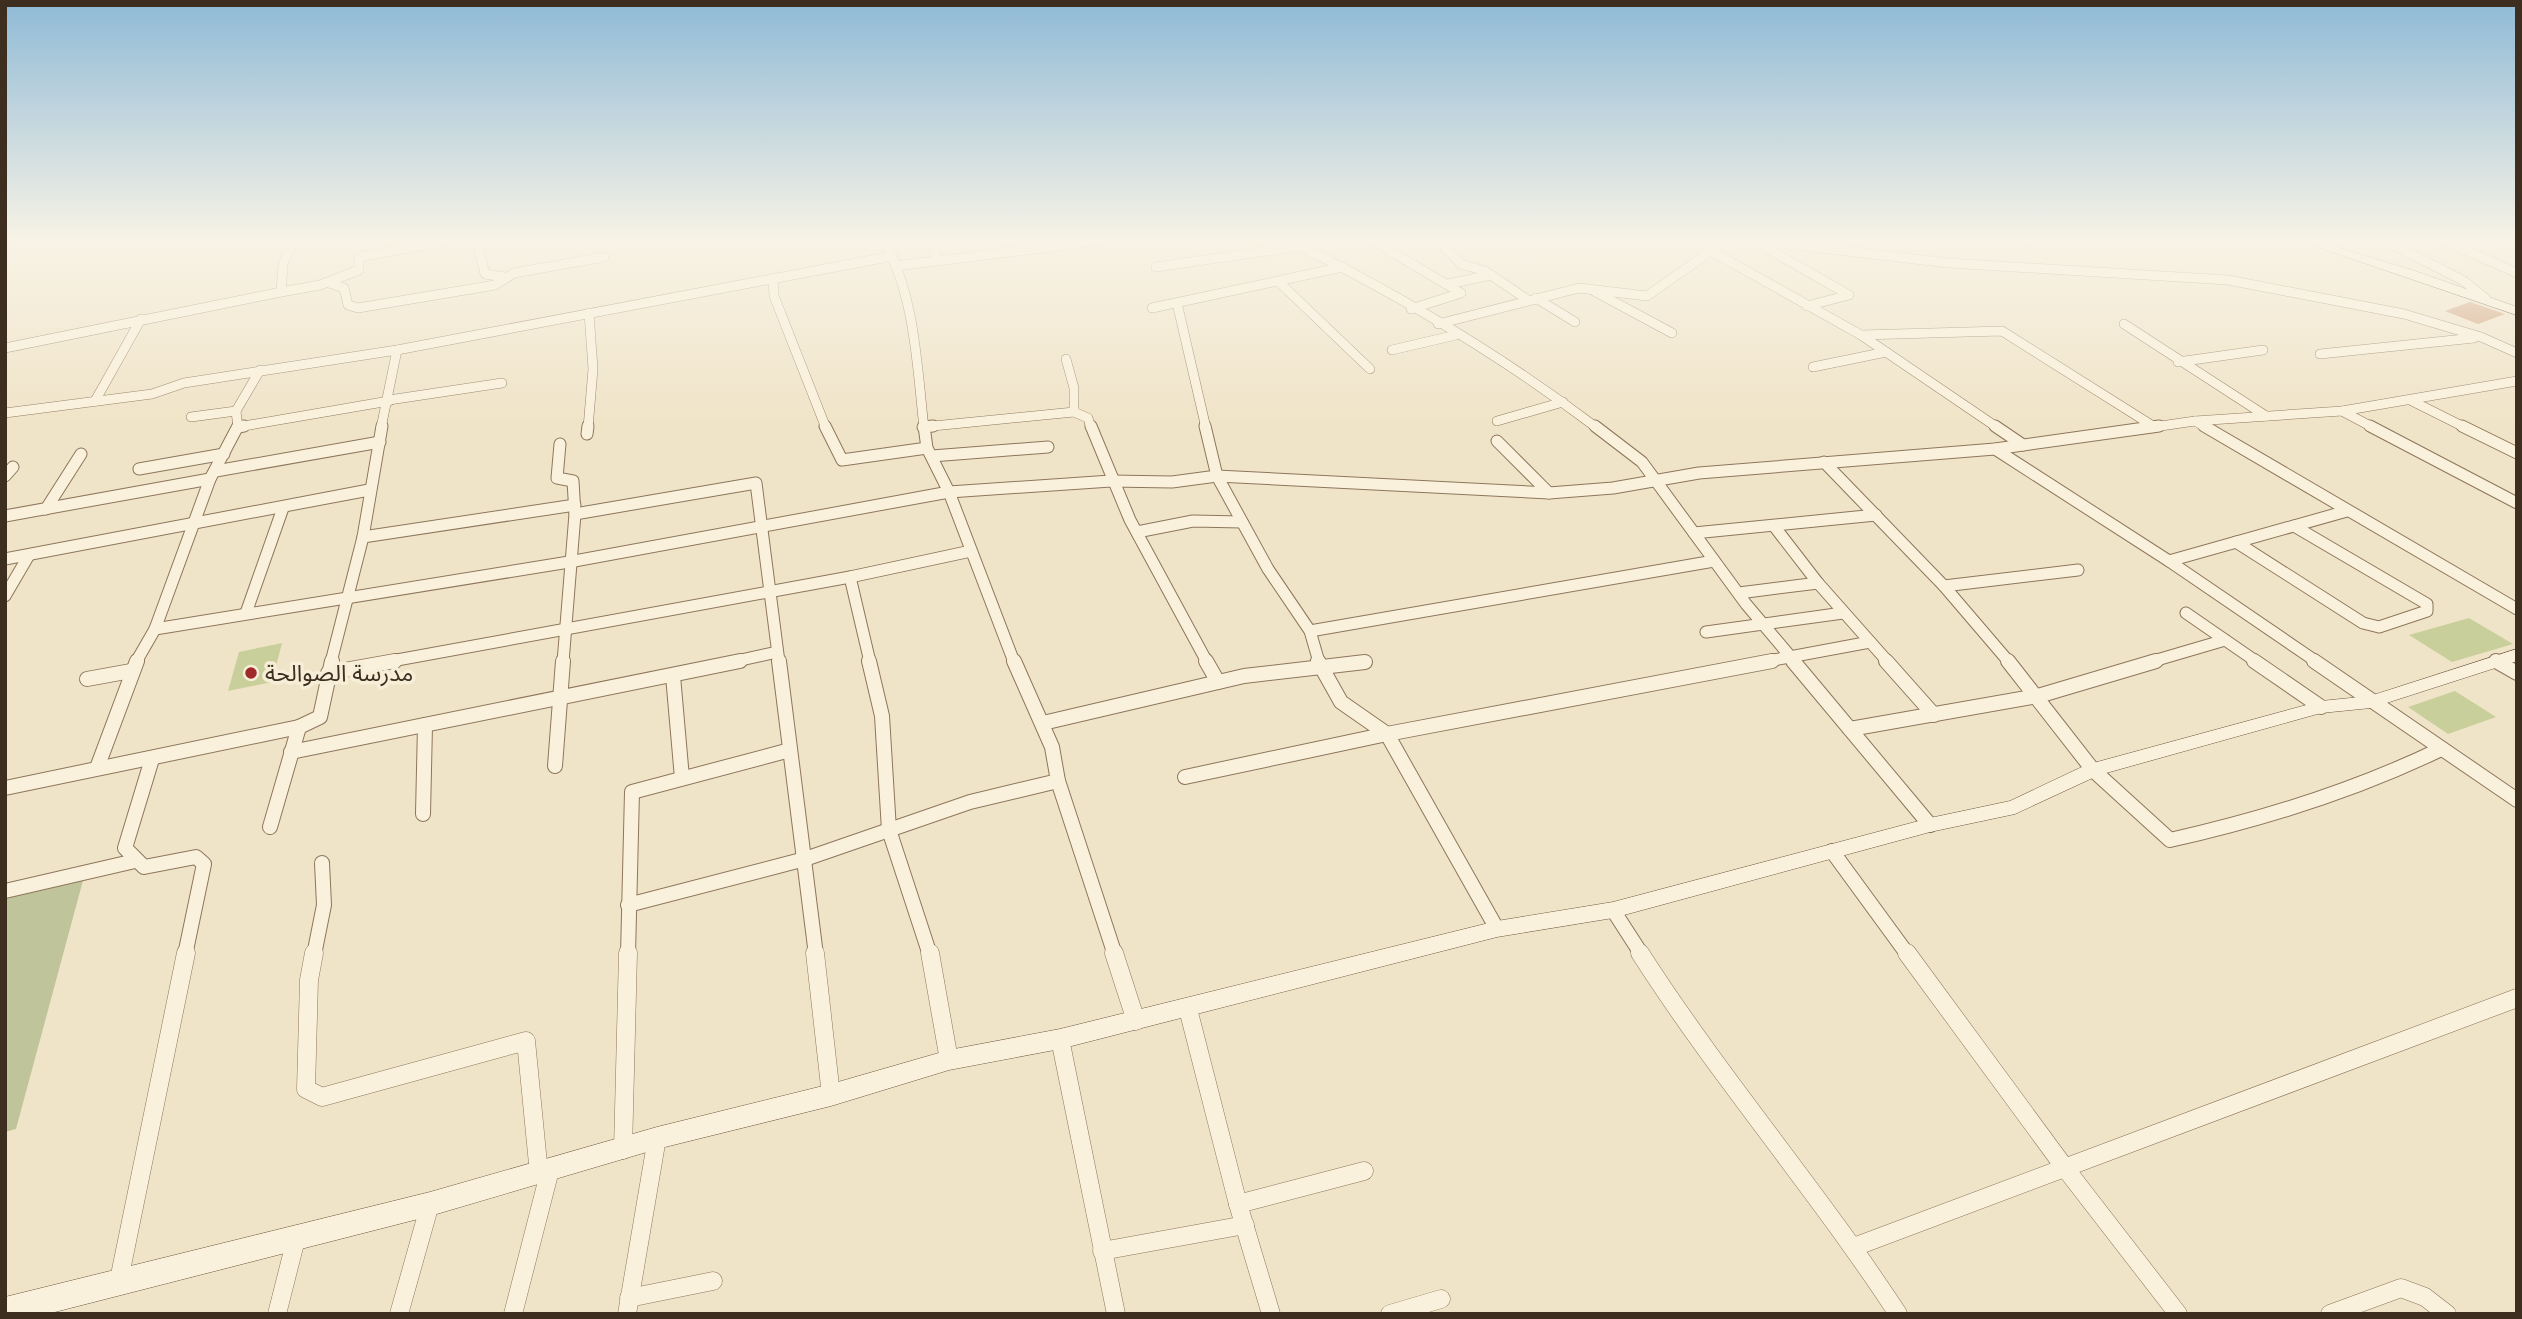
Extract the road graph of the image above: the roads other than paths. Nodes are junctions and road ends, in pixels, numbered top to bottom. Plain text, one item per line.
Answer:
1 (237, 301) edge
2 (347, 301) edge
3 (402, 301) edge
4 (654, 301) edge
5 (776, 301) edge
6 (905, 301) edge
7 (1190, 301) edge
8 (1298, 301) edge
9 (1397, 301) edge
10 (1437, 301) edge
11 (1526, 301) edge
12 (1535, 301) edge
13 (1610, 301) edge
14 (1797, 301) edge
15 (1828, 301) edge
16 (2334, 301) edge
17 (2497, 301) edge
18 (1177, 303) junction
19 (1807, 306) junction
20 (1152, 308) dead end
21 (2517, 308) edge
22 (1411, 309) junction
23 (589, 313) junction
24 (141, 319) junction
25 (1575, 321) dead end
26 (1438, 324) junction
27 (2124, 324) dead end
28 (1672, 333) dead end
29 (1456, 335) junction
30 (1861, 335) junction
31 (2481, 337) junction
32 (5, 348) edge
33 (397, 350) junction
34 (1392, 350) dead end
35 (2263, 350) dead end
36 (1886, 352) junction
37 (2517, 352) edge
38 (2320, 354) dead end
39 (1066, 359) dead end
40 (2178, 362) junction
41 (1814, 367) dead end
42 (1370, 369) dead end
43 (260, 370) junction
44 (2517, 382) edge
45 (502, 383) dead end
46 (2410, 400) junction
47 (95, 401) junction
48 (389, 401) junction
49 (1563, 402) junction
50 (236, 411) junction
51 (2342, 411) junction
52 (1074, 412) junction
53 (5, 413) edge
54 (191, 417) dead end
55 (2266, 417) junction
56 (1497, 421) dead end
57 (2195, 421) junction
58 (2153, 426) junction
59 (238, 427) junction
60 (923, 427) junction
61 (587, 434) dead end
62 (1497, 441) dead end
63 (380, 442) junction
64 (559, 444) dead end
65 (2023, 445) junction
66 (1048, 447) dead end
67 (1995, 449) junction
68 (930, 452) junction
69 (2517, 453) edge
70 (80, 454) dead end
71 (225, 454) junction
72 (1824, 462) junction
73 (13, 467) dead end
74 (139, 469) dead end
75 (213, 475) junction
76 (5, 476) edge
77 (1217, 476) junction
78 (1111, 481) junction
79 (1655, 482) junction
80 (369, 490) junction
81 (949, 492) junction
82 (1549, 494) junction
83 (2517, 503) edge
84 (283, 508) junction
85 (46, 509) junction
86 (575, 509) junction
87 (2347, 511) junction
88 (1877, 515) junction
89 (5, 516) edge
90 (1242, 522) junction
91 (195, 524) junction
92 (1774, 526) junction
93 (2294, 526) junction
94 (761, 528) junction
95 (1137, 532) junction
96 (1694, 533) junction
97 (363, 537) junction
98 (2236, 542) junction
99 (971, 551) junction
100 (29, 555) junction
101 (5, 559) edge
102 (1714, 561) junction
103 (2169, 561) junction
104 (569, 562) junction
105 (2078, 570) dead end
106 (850, 577) junction
107 (1818, 583) junction
108 (1944, 586) junction
109 (769, 592) junction
110 (1739, 593) junction
111 (5, 596) edge
112 (351, 596) junction
113 (2517, 609) edge
114 (1843, 612) junction
115 (246, 613) junction
116 (2186, 613) dead end
117 (1762, 623) junction
118 (155, 629) junction
119 (564, 629) junction
120 (1310, 631) junction
121 (1706, 632) dead end
122 (2225, 639) junction
123 (1870, 642) junction
124 (777, 652) junction
125 (2517, 655) edge
126 (1788, 656) junction
127 (2496, 661) junction
128 (1365, 662) dead end
129 (1319, 663) junction
130 (131, 671) junction
131 (328, 673) junction
132 (2517, 673) edge
133 (674, 676) junction
134 (87, 680) dead end
135 (1218, 682) junction
136 (2038, 696) junction
137 (563, 697) junction
138 (2371, 702) junction
139 (2321, 707) junction
140 (1934, 715) junction
141 (1043, 723) junction
142 (425, 725) junction
143 (299, 727) junction
144 (1850, 729) junction
145 (1387, 734) junction
146 (790, 750) junction
147 (2441, 750) junction
148 (292, 752) junction
149 (152, 759) junction
150 (555, 766) dead end
151 (97, 768) junction
152 (2093, 770) junction
153 (1185, 777) dead end
154 (682, 778) junction
155 (1058, 781) junction
156 (5, 788) edge
157 (2515, 798) edge
158 (423, 814) dead end
159 (1930, 825) junction
160 (270, 827) dead end
161 (890, 830) junction
162 (1832, 851) junction
163 (806, 859) junction
164 (135, 861) junction
165 (322, 863) dead end
166 (5, 891) edge
167 (628, 905) junction
168 (1613, 910) junction
169 (1497, 929) junction
170 (2517, 998) edge
171 (1188, 1009) junction
172 (1136, 1021) junction
173 (1060, 1040) junction
174 (949, 1060) junction
175 (831, 1095) junction
176 (657, 1138) junction
177 (623, 1150) junction
178 (2065, 1168) junction
179 (1364, 1171) dead end
180 (545, 1172) junction
181 (430, 1204) junction
182 (1238, 1204) junction
183 (1245, 1226) junction
184 (296, 1238) junction
185 (1854, 1247) junction
186 (1102, 1251) junction
187 (119, 1280) junction
188 (713, 1281) dead end
189 (1441, 1299) dead end
190 (628, 1306) edge
191 (5, 1311) edge
192 (277, 1314) edge
193 (399, 1314) edge
194 (513, 1314) edge
195 (1116, 1314) edge
196 (1271, 1314) edge
197 (1390, 1314) edge
198 (1898, 1314) edge
199 (2178, 1314) edge
200 (2330, 1314) edge
201 (2447, 1314) edge

1 - 24 street
2 - 3 street
4 - 23 street
5 - 68 street
6 - 60 street
7 - 18 street
8 - 42 street
9 - 22 street
10 - 22 street
11 - 26 street
12 - 25 street
13 - 28 street
14 - 19 street
15 - 19 street
16 - 31 street
17 - 21 street
18 - 20 street
18 - 77 street
19 - 30 street
22 - 26 street
23 - 33 street
23 - 61 street
24 - 32 street
24 - 47 street
26 - 29 street
27 - 40 street
29 - 34 street
29 - 49 street
30 - 36 street
30 - 58 street
31 - 37 street
31 - 38 street
33 - 43 street
33 - 48 street
35 - 40 street
36 - 41 street
36 - 65 street
39 - 52 street
40 - 55 street
43 - 47 street
43 - 50 street
44 - 46 street
45 - 48 street
46 - 51 street
46 - 69 street
47 - 53 street
48 - 59 street
48 - 63 street
49 - 56 street
49 - 79 street
50 - 54 street
50 - 59 street
51 - 55 street
51 - 83 street
52 - 60 street
52 - 78 street
55 - 57 street
57 - 58 street
57 - 87 street
58 - 65 street
59 - 71 street
60 - 68 street
62 - 82 street
63 - 75 street
63 - 80 street
64 - 86 street
65 - 67 street
66 - 68 street
67 - 72 street
67 - 103 street
68 - 81 street
70 - 85 street
71 - 74 street
71 - 75 street
72 - 79 street
72 - 88 street
73 - 76 street
75 - 85 street
75 - 91 street
77 - 78 street
77 - 82 street
77 - 90 street
78 - 81 street
78 - 95 street
79 - 82 street
79 - 96 street
80 - 84 street
80 - 97 street
81 - 94 street
81 - 99 street
84 - 91 street
84 - 115 street
85 - 89 street
86 - 94 street
86 - 97 street
86 - 104 street
87 - 93 street
87 - 113 street
88 - 92 street
88 - 108 street
90 - 95 street
90 - 120 street
91 - 100 street
91 - 118 street
92 - 96 street
92 - 107 street
93 - 98 street
93 - 98 street
94 - 104 street
94 - 109 street
95 - 135 street
96 - 102 street
97 - 112 street
98 - 103 street
99 - 106 street
99 - 141 street
100 - 101 street
100 - 111 street
102 - 110 street
102 - 120 street
103 - 138 street
104 - 112 street
104 - 119 street
105 - 108 street
106 - 109 street
106 - 161 street
107 - 110 street
107 - 114 street
108 - 136 street
109 - 119 street
109 - 124 street
110 - 117 street
112 - 115 street
112 - 131 street
114 - 117 street
114 - 123 street
115 - 118 street
116 - 122 street
117 - 121 street
117 - 126 street
118 - 130 street
119 - 131 street
119 - 137 street
120 - 129 street
122 - 136 street
122 - 139 street
123 - 126 street
123 - 140 street
124 - 133 street
124 - 146 street
125 - 127 street
126 - 144 street
126 - 145 street
127 - 132 street
127 - 138 street
128 - 129 street
129 - 135 street
129 - 145 street
130 - 134 street
130 - 151 street
131 - 143 street
133 - 137 street
133 - 154 street
135 - 141 street
136 - 140 street
136 - 152 street
137 - 142 street
137 - 150 street
138 - 139 street
138 - 147 street
139 - 152 street
140 - 144 street
141 - 155 street
142 - 148 street
142 - 158 street
143 - 148 street
143 - 149 street
144 - 159 street
145 - 153 street
145 - 169 street
146 - 154 street
146 - 163 street
147 - 152 street
147 - 157 street
148 - 160 street
149 - 151 street
149 - 164 street
151 - 156 street
152 - 159 street
154 - 167 street
155 - 161 street
155 - 172 street
159 - 162 street
161 - 163 street
161 - 174 street
162 - 168 street
162 - 178 street
163 - 167 street
163 - 175 street
164 - 166 street
164 - 187 street
165 - 180 street
167 - 177 street
168 - 169 street
168 - 185 street
169 - 171 street
170 - 178 street
171 - 172 street
171 - 182 street
172 - 173 street
173 - 174 street
173 - 186 street
174 - 175 street
175 - 176 street
176 - 177 street
176 - 190 street
177 - 180 street
178 - 185 street
178 - 199 street
179 - 182 street
180 - 181 street
180 - 194 street
181 - 184 street
181 - 193 street
182 - 183 street
183 - 186 street
183 - 196 street
184 - 187 street
184 - 192 street
185 - 198 street
186 - 195 street
187 - 191 street
188 - 190 street
189 - 197 street
200 - 201 street

